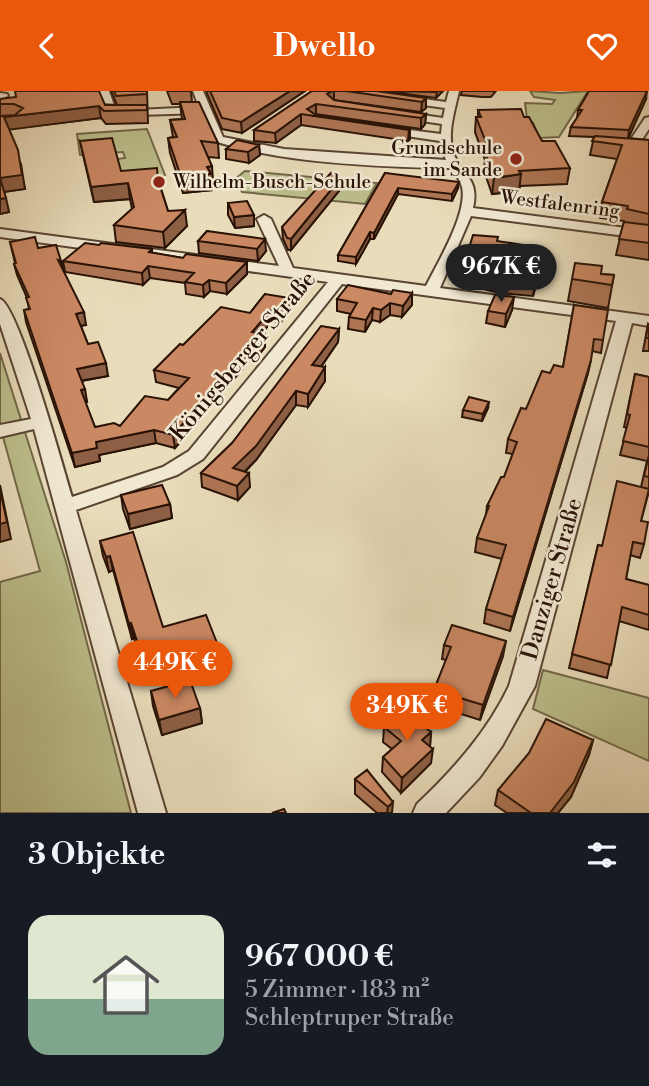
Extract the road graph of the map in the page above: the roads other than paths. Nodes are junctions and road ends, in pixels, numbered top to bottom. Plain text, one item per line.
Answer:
1 (104, 91) edge
2 (198, 91) edge
3 (451, 91) edge
4 (389, 97) edge
5 (451, 106) junction
6 (205, 110) junction
7 (386, 113) edge
8 (649, 120) edge
9 (449, 123) junction
10 (368, 127) edge
11 (259, 132) edge
12 (446, 138) junction
13 (235, 145) junction
14 (606, 146) edge
15 (454, 164) junction
16 (466, 211) junction
17 (264, 219) dead end
18 (0, 233) edge
19 (649, 235) edge
20 (284, 271) junction
21 (338, 279) junction
22 (431, 292) junction
23 (0, 304) edge
24 (625, 318) junction
25 (649, 321) edge
26 (41, 422) junction
27 (0, 431) edge
28 (66, 506) junction
29 (152, 813) edge
30 (427, 813) edge

1 - 6 street
2 - 6 street
3 - 5 street
4 - 5 street
5 - 9 street
6 - 13 street
7 - 9 street
8 - 14 street
9 - 12 street
10 - 12 street
11 - 13 street
12 - 15 street
13 - 15 street
15 - 16 street
16 - 19 street, Westfalenring
16 - 22 street
17 - 20 street
18 - 20 street
20 - 21 street
21 - 22 street
21 - 28 street, Königsberger Straße
22 - 24 street
23 - 26 street
24 - 25 street
24 - 30 street, Danziger Straße
26 - 27 street
26 - 28 street
28 - 29 street

